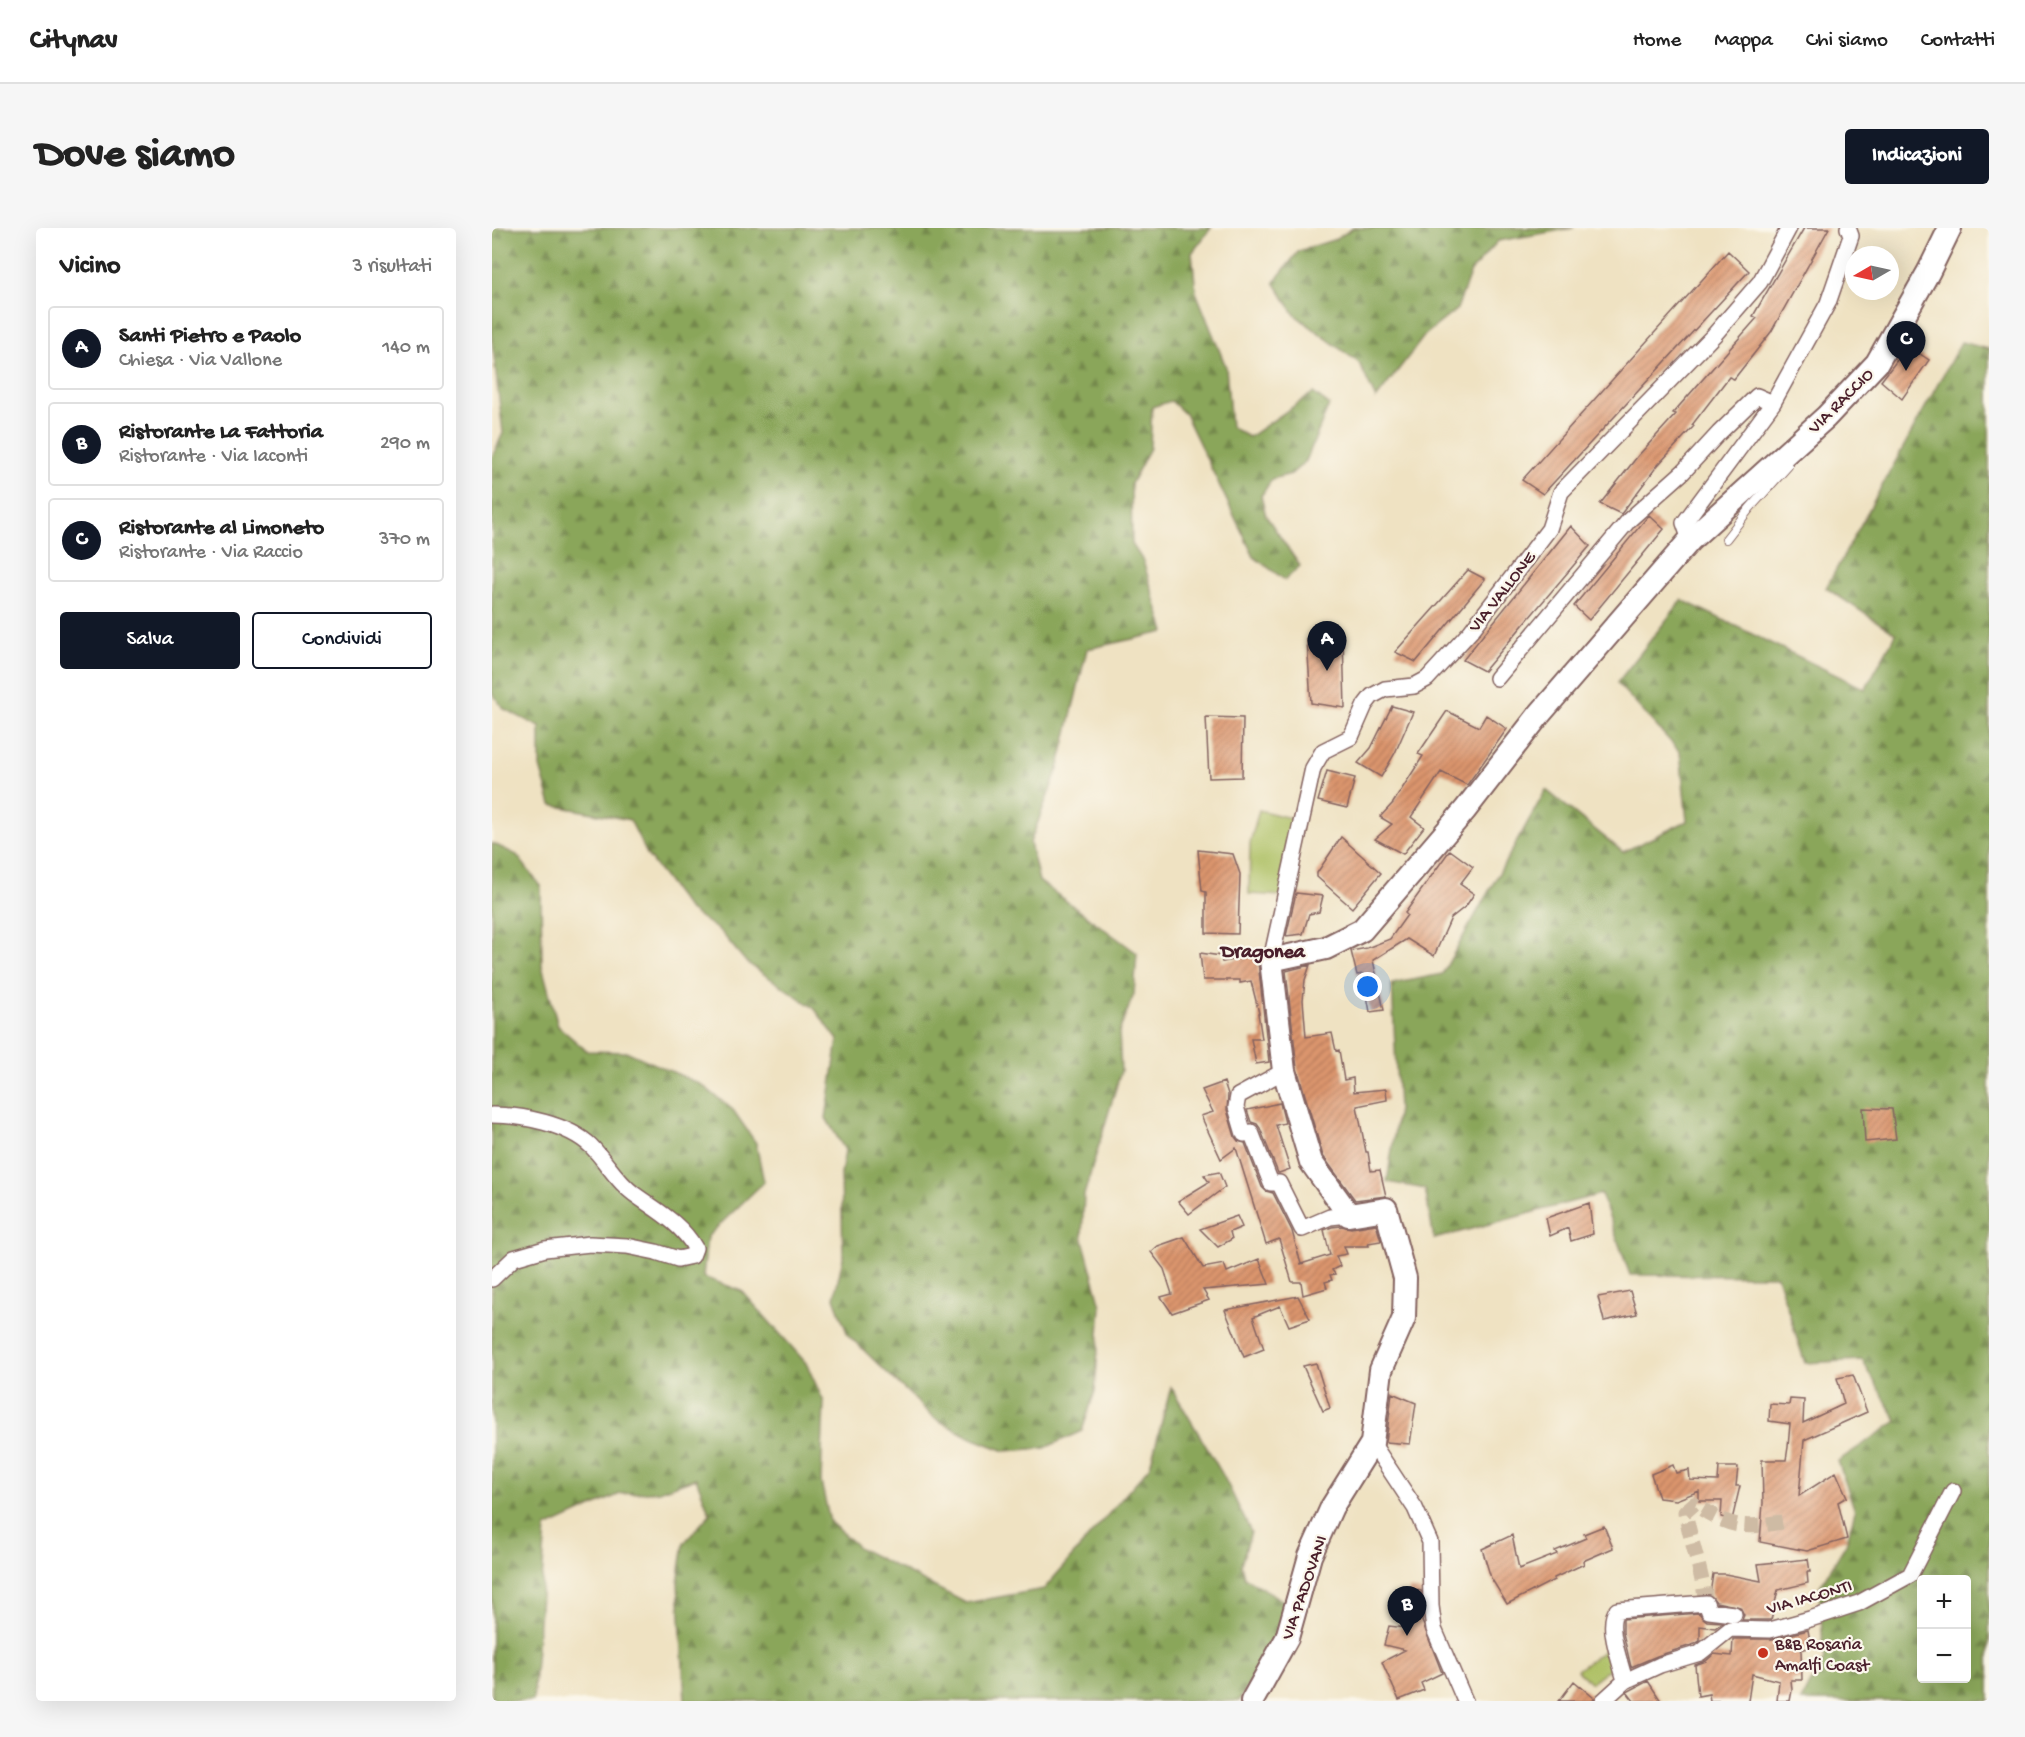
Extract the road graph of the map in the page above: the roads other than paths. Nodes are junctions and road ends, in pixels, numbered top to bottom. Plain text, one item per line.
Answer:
1 (1789, 228) edge
2 (1848, 228) edge
3 (1950, 228) edge
4 (1926, 276) junction
5 (1923, 299) dead end
6 (1773, 403) junction
7 (1791, 463) dead end
8 (1726, 539) dead end
9 (1690, 540) junction
10 (1497, 678) dead end
11 (1271, 960) junction
12 (1284, 1071) junction
13 (492, 1115) edge
14 (1349, 1215) junction
15 (492, 1280) edge
16 (1372, 1443) junction
17 (1953, 1491) dead end
18 (1734, 1614) dead end
19 (1625, 1681) junction
20 (1252, 1701) edge
21 (1465, 1701) edge
22 (1603, 1701) edge

1 - 11 street, VIA VALLONE
2 - 6 street
3 - 4 street, VIA RACCIO
4 - 5 lane
4 - 9 street, VIA RACCIO
6 - 9 street
6 - 10 street
7 - 8 lane
9 - 11 street
11 - 12 street, VIA VALLONE
12 - 14 street, VIA VALLONE
12 - 14 street
13 - 15 street
14 - 16 street
16 - 20 street, VIA PADOVANI
16 - 21 street
17 - 19 street, VIA IACONTI
18 - 19 street
19 - 22 street, VIA IACONTI

